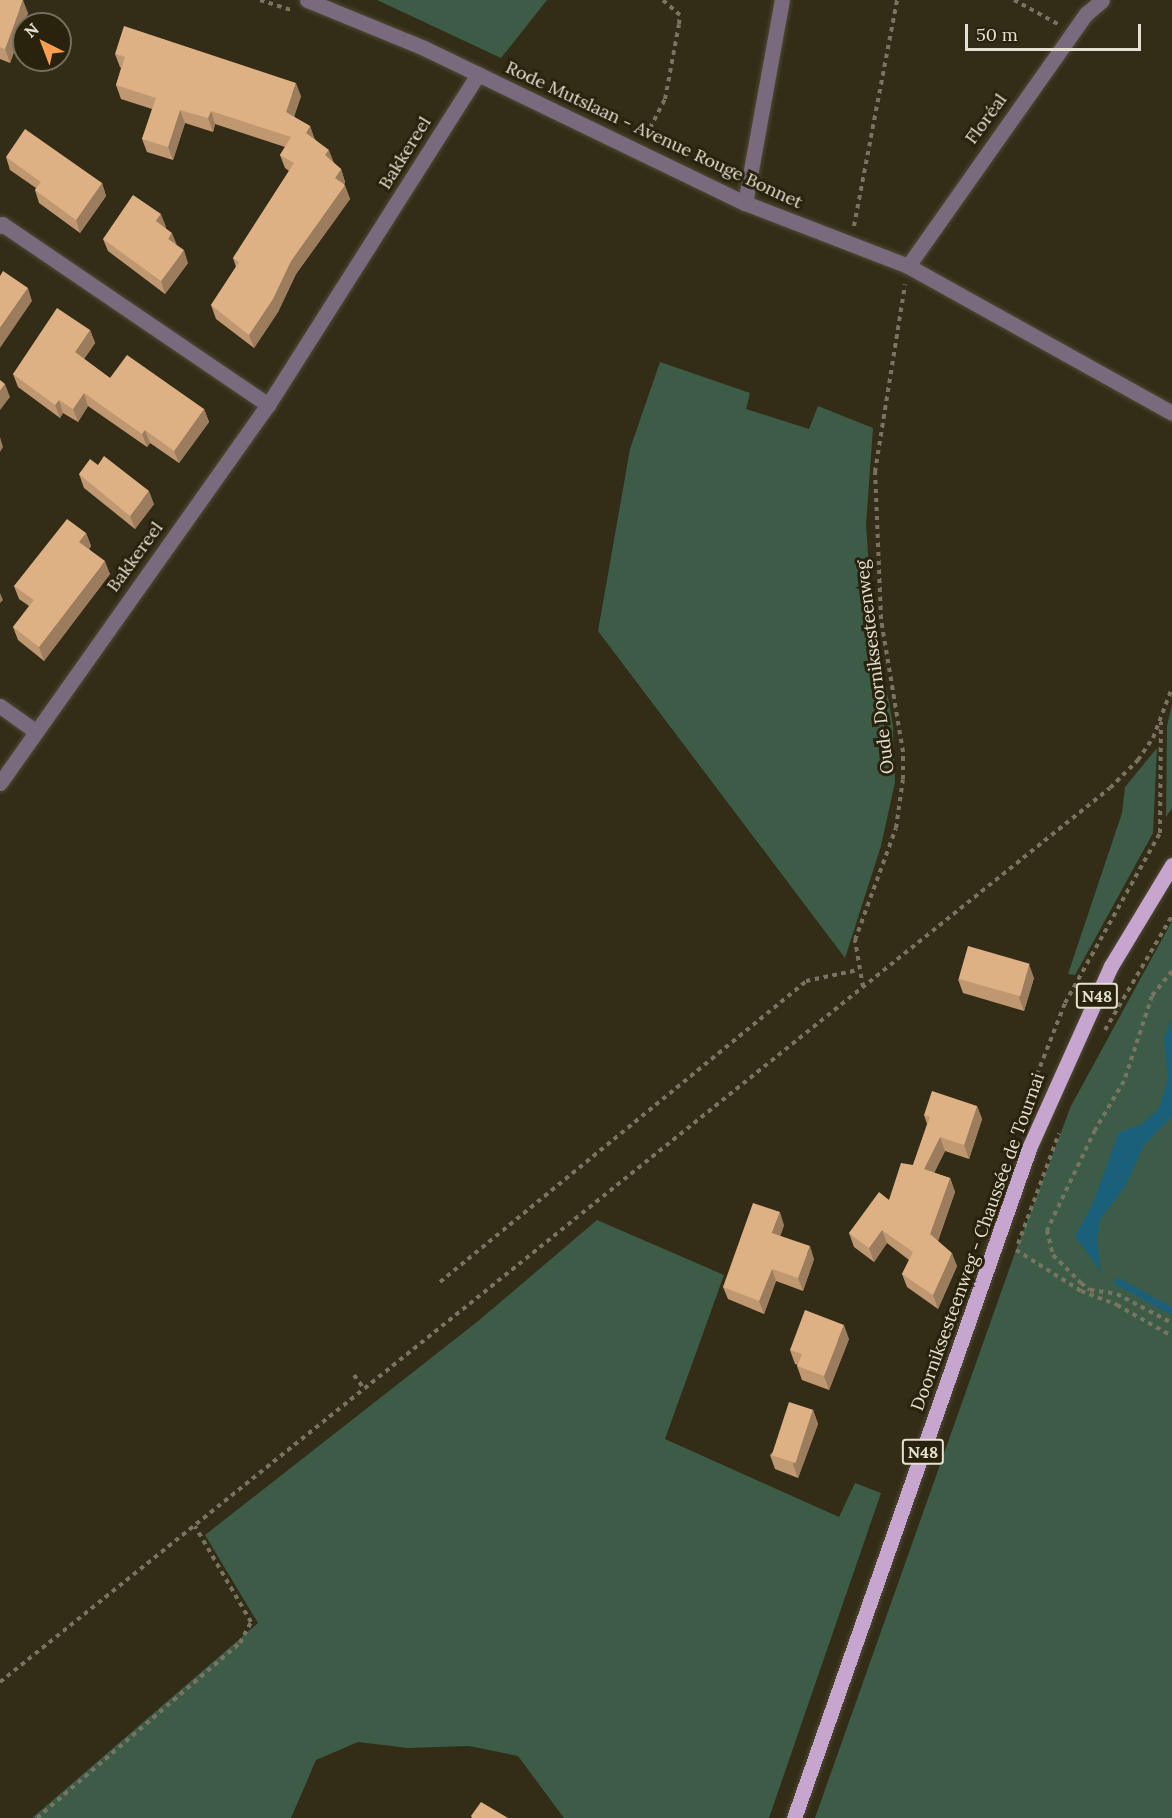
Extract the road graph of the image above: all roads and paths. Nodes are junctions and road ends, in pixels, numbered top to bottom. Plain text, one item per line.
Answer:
1 (307, 0) edge
2 (663, 0) edge
3 (782, 0) edge
4 (897, 0) edge
5 (1014, 0) edge
6 (1102, 0) edge
7 (1073, 33) junction
8 (478, 74) junction
9 (638, 152) junction
10 (745, 203) junction
11 (0, 226) edge
12 (849, 241) junction
13 (908, 266) junction
14 (268, 405) junction
15 (1172, 413) edge
16 (1172, 687) edge
17 (0, 706) edge
18 (1161, 722) junction
19 (35, 731) junction
20 (0, 783) edge
21 (1160, 833) dead end
22 (1172, 865) edge
23 (1172, 916) edge
24 (858, 970) junction
25 (1172, 971) edge
26 (863, 987) junction
27 (1100, 1041) dead end
28 (1061, 1128) dead end
29 (440, 1282) dead end
30 (1172, 1323) edge
31 (1172, 1336) edge
32 (354, 1375) dead end
33 (364, 1389) junction
34 (195, 1526) junction
35 (0, 1682) edge
36 (37, 1818) edge
37 (794, 1818) edge

1 - 8 street, Rode Mutslaan - Avenue Rouge Bonnet
2 - 9 path
3 - 10 street
4 - 12 path
5 - 7 path
6 - 7 street, Floréal
7 - 13 street, Floréal
8 - 9 street, Rode Mutslaan - Avenue Rouge Bonnet
8 - 14 street, Bakkereel
9 - 10 street, Rode Mutslaan - Avenue Rouge Bonnet
10 - 12 street, Rode Mutslaan - Avenue Rouge Bonnet
11 - 14 street
12 - 13 street, Rode Mutslaan - Avenue Rouge Bonnet
13 - 15 street, Rode Mutslaan - Avenue Rouge Bonnet
13 - 24 path, Oude Doorniksesteenweg
14 - 19 street, Bakkereel
16 - 18 path
17 - 19 street
18 - 21 path
18 - 26 path
19 - 20 street, Bakkereel
22 - 37 main road, Doorniksesteenweg - Chaussée de Tournai / N48
23 - 27 path
24 - 26 path, Oude Doorniksesteenweg
24 - 29 path
25 - 30 path
26 - 33 path
28 - 31 path
32 - 33 path
33 - 34 path
34 - 35 path
34 - 36 path

